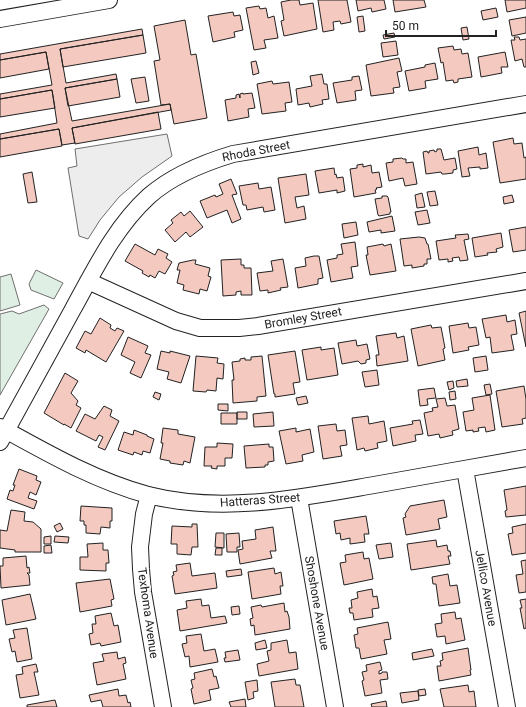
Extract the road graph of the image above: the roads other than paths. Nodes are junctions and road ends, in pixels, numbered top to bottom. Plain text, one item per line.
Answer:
1 (109, 0) edge
2 (0, 19) edge
3 (526, 104) edge
4 (526, 280) edge
5 (88, 281) junction
6 (2, 433) edge
7 (526, 458) edge
8 (465, 469) junction
9 (149, 495) junction
10 (299, 498) junction
11 (163, 707) edge
12 (335, 707) edge
13 (507, 707) edge

1 - 2 street
3 - 5 street, Rhoda Street
4 - 5 street, Bromley Street
5 - 6 street, Rhoda Street
6 - 9 street, Hatteras Street
7 - 8 street, Hatteras Street
8 - 10 street, Hatteras Street
8 - 13 street, Jellico Avenue
9 - 10 street, Hatteras Street
9 - 11 street, Texhoma Avenue
10 - 12 street, Shoshone Avenue

